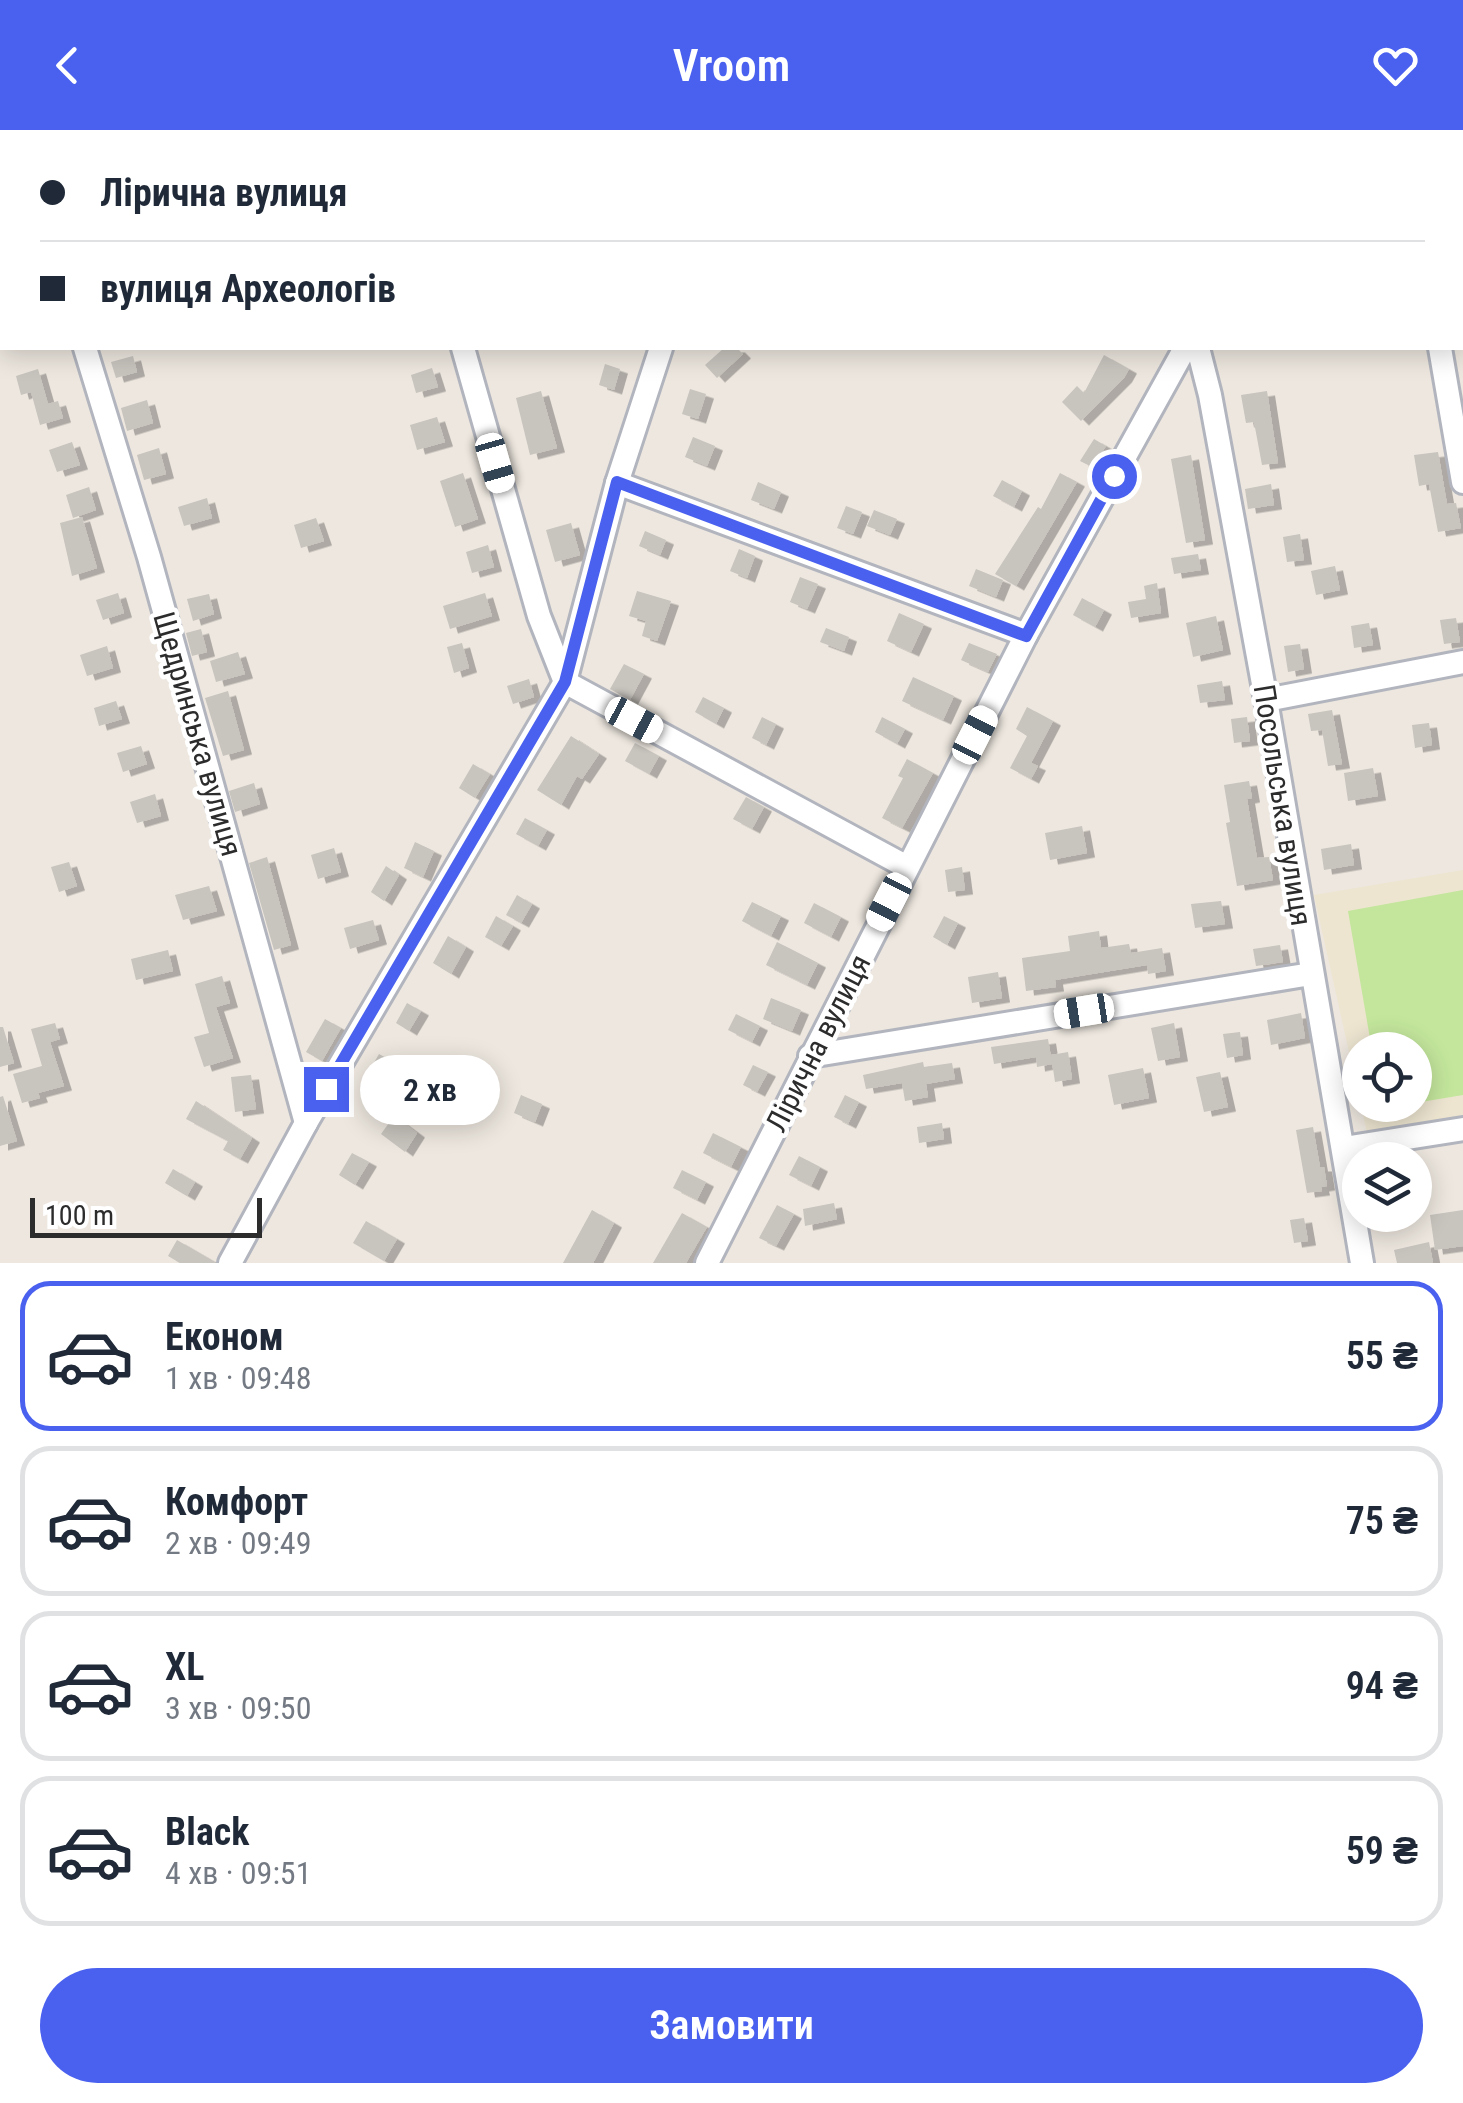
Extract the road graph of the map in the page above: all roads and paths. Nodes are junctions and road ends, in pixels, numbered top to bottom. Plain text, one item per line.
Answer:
1 (85, 350) edge
2 (463, 350) edge
3 (660, 350) edge
4 (1184, 350) edge
5 (1198, 350) edge
6 (1440, 350) edge
7 (617, 482) junction
8 (1463, 482) edge
9 (1026, 636) junction
10 (1463, 662) edge
11 (565, 682) junction
12 (1266, 700) junction
13 (907, 867) junction
14 (1311, 974) junction
15 (810, 1056) junction
16 (306, 1123) junction
17 (1463, 1129) edge
18 (1343, 1142) edge
19 (1382, 1142) edge
20 (1357, 1232) edge
21 (230, 1263) edge
22 (707, 1263) edge
23 (1362, 1263) edge

1 - 16 street, Щедринська вулиця
2 - 11 street
3 - 7 street
4 - 9 street, Лірична вулиця
5 - 12 street, Посольська вулиця
6 - 8 street
7 - 9 street
7 - 11 street
9 - 13 street, Лірична вулиця
10 - 12 street
11 - 13 street
11 - 16 street
12 - 14 street, Посольська вулиця
13 - 15 street, Лірична вулиця
14 - 15 street
14 - 18 street, Посольська вулиця
15 - 22 street, Лірична вулиця
16 - 21 street
17 - 19 street
20 - 23 street, Посольська вулиця

